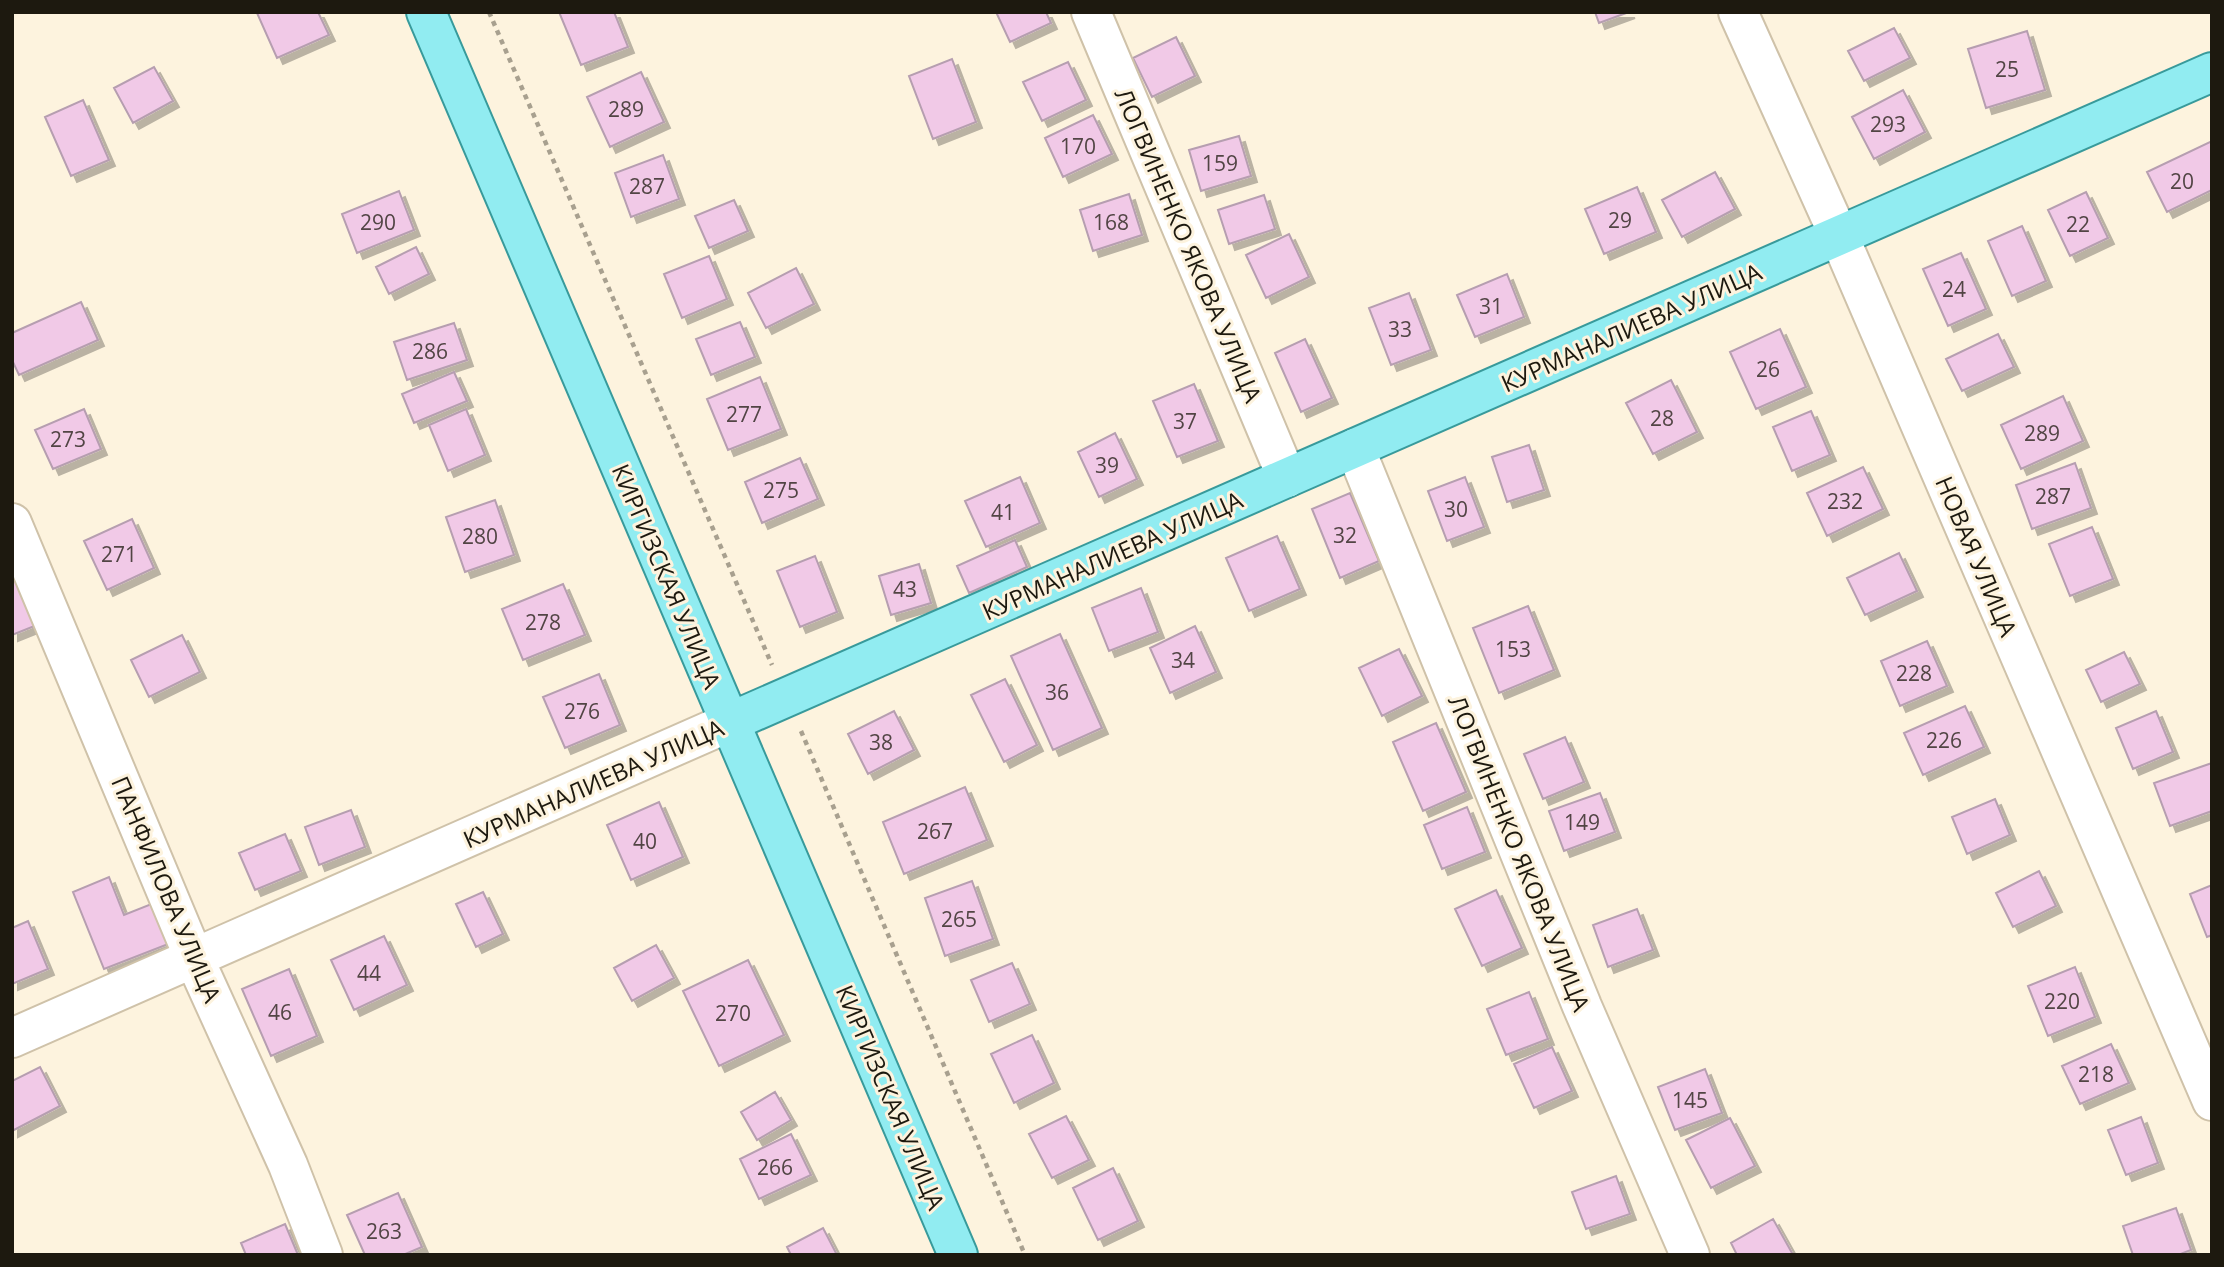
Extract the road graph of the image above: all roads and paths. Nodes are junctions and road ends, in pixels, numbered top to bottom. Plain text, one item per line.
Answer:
1 (426, 12) edge
2 (489, 12) edge
3 (1091, 12) edge
4 (1738, 12) edge
5 (2212, 72) edge
6 (1839, 236) junction
7 (1355, 448) junction
8 (1287, 478) junction
9 (12, 523) edge
10 (786, 698) junction
11 (730, 722) junction
12 (194, 958) junction
13 (12, 1038) edge
14 (2212, 1101) edge
15 (323, 1255) edge
16 (958, 1255) edge
17 (1026, 1255) edge
18 (1690, 1255) edge

1 - 11 main road, КИРГИЗСКАЯ УЛИЦА
2 - 10 path
3 - 8 street, ЛОГВИНЕНКО ЯКОВА УЛИЦА
4 - 6 street, НОВАЯ УЛИЦА
5 - 6 main road, КУРМАНАЛИЕВА УЛИЦА
6 - 7 main road, КУРМАНАЛИЕВА УЛИЦА
6 - 14 street, НОВАЯ УЛИЦА
7 - 8 main road, КУРМАНАЛИЕВА УЛИЦА
7 - 18 street, ЛОГВИНЕНКО ЯКОВА УЛИЦА
8 - 10 main road, КУРМАНАЛИЕВА УЛИЦА
9 - 12 street, ПАНФИЛОВА УЛИЦА
10 - 11 main road, КУРМАНАЛИЕВА УЛИЦА
10 - 17 path
11 - 12 street, КУРМАНАЛИЕВА УЛИЦА
11 - 16 main road, КИРГИЗСКАЯ УЛИЦА
12 - 13 street, КУРМАНАЛИЕВА УЛИЦА
12 - 15 street, ПАНФИЛОВА УЛИЦА

